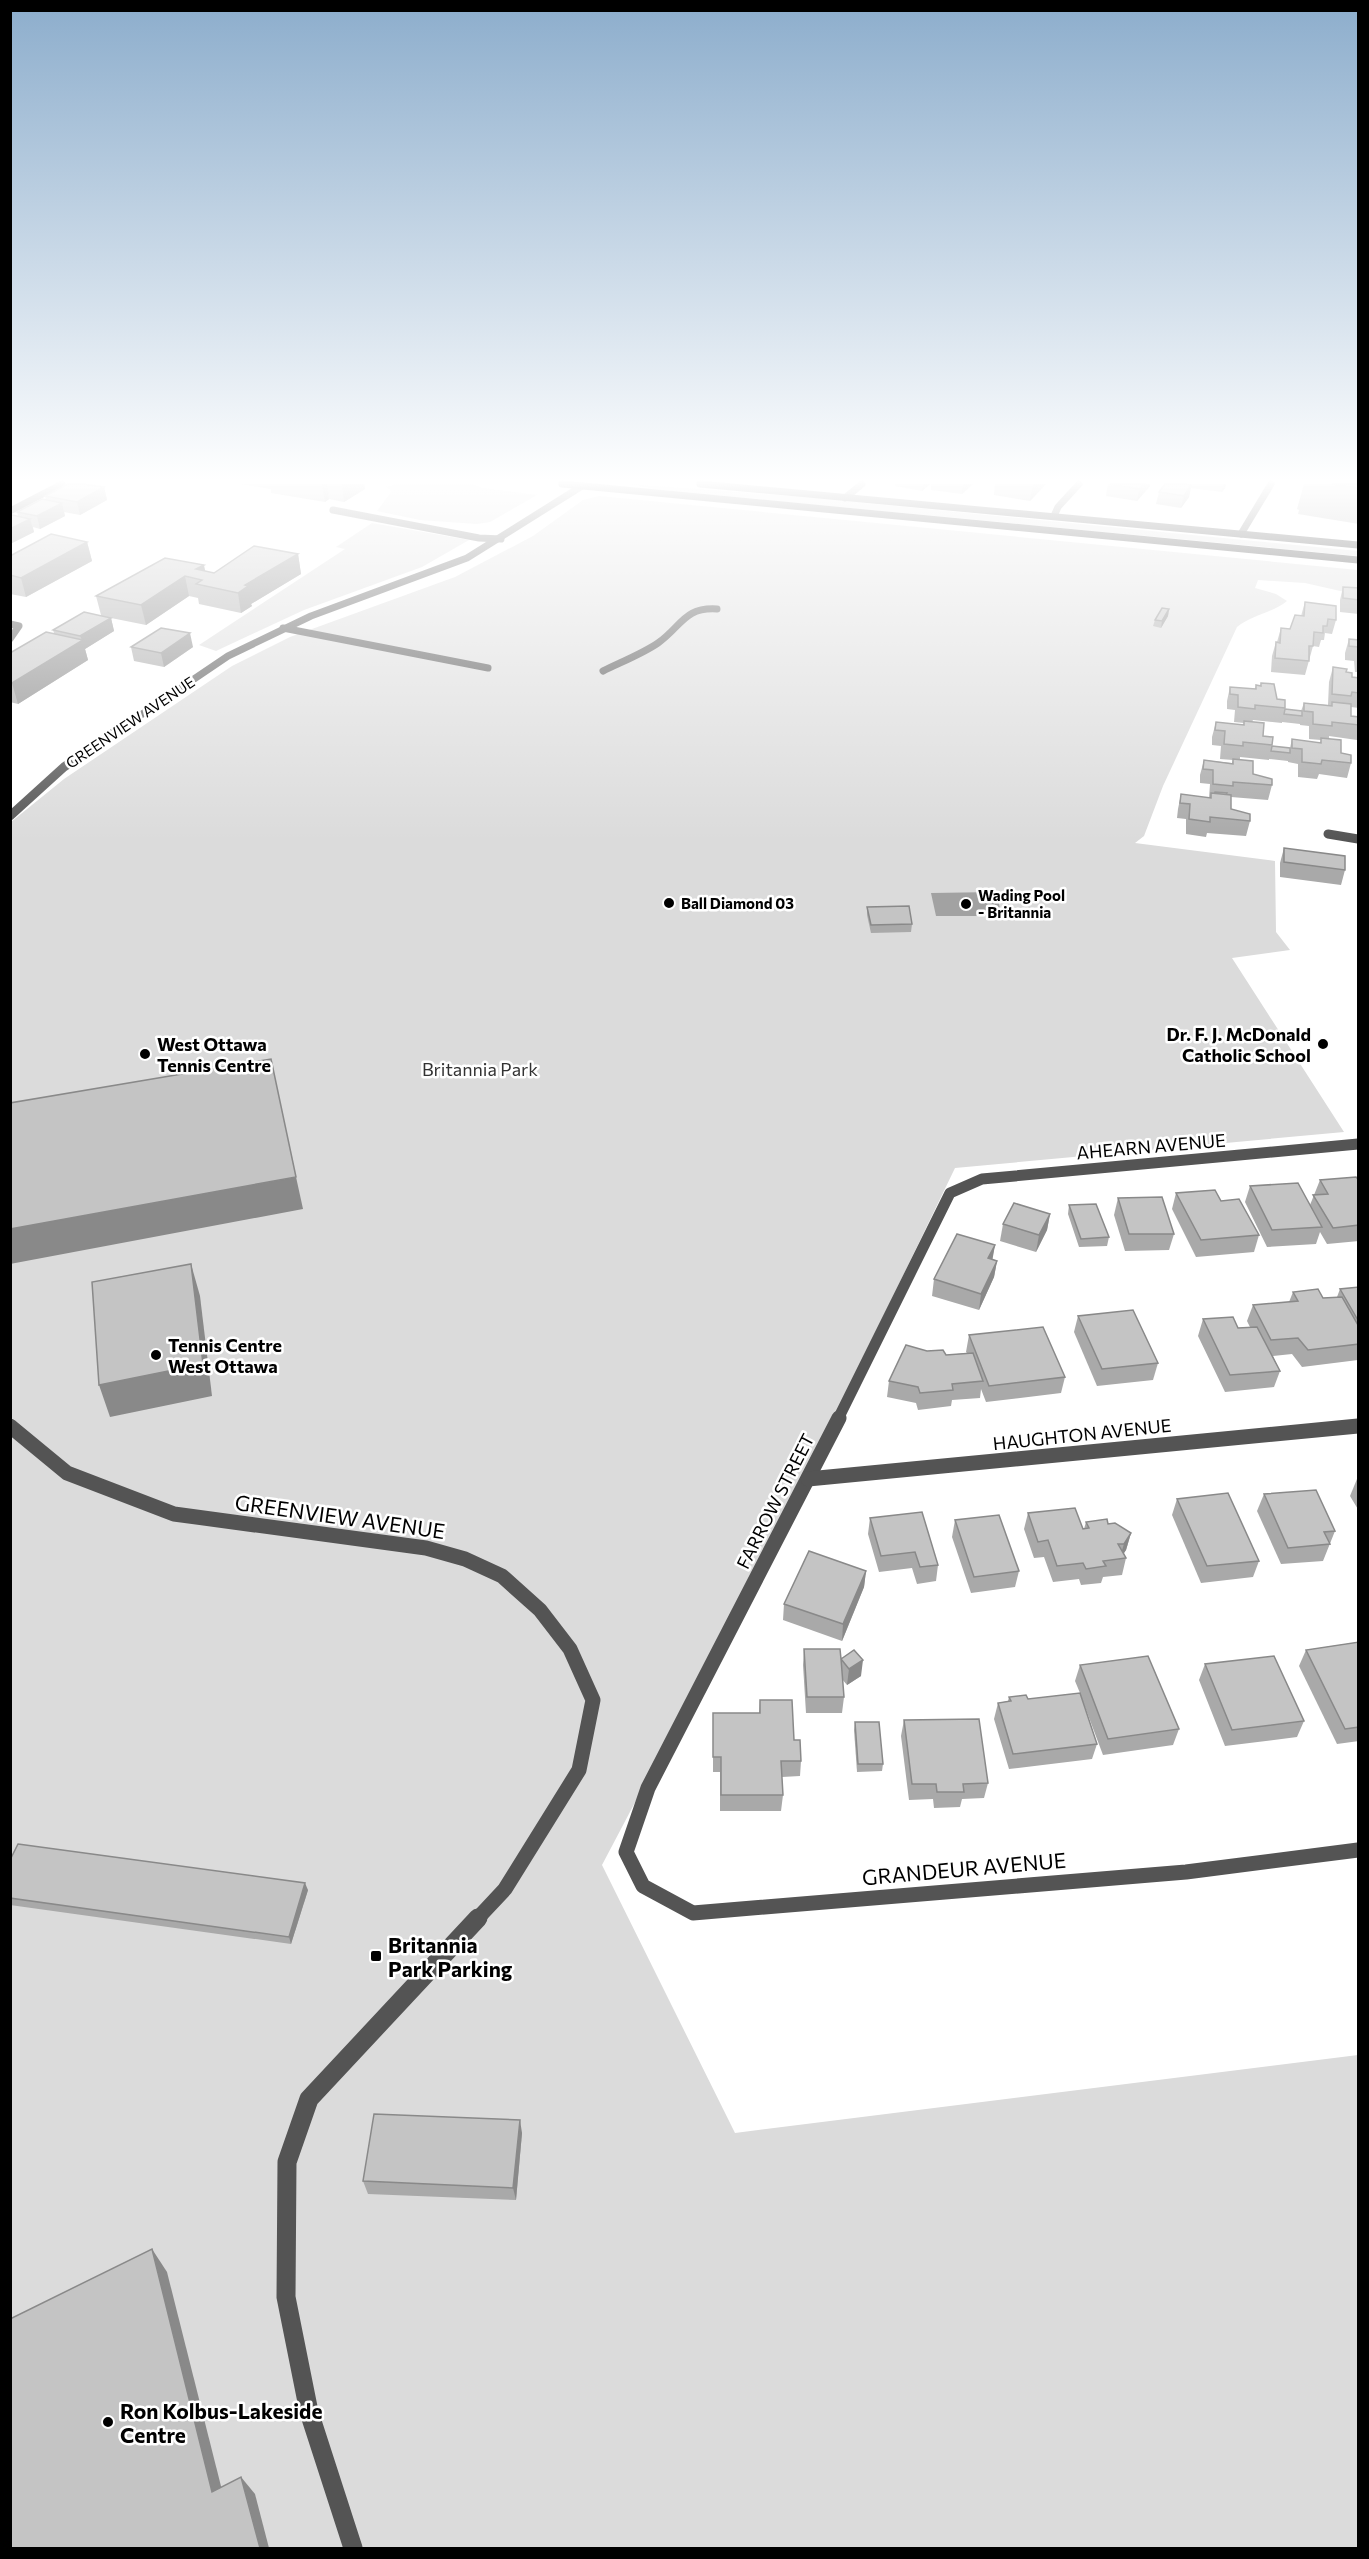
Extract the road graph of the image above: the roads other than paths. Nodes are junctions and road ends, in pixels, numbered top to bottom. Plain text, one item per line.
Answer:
1 (349, 603) edge
2 (717, 609) dead end
3 (10, 624) edge
4 (283, 628) junction
5 (10, 639) edge
6 (488, 668) dead end
7 (603, 671) dead end
8 (10, 816) edge
9 (1328, 834) dead end
10 (1359, 839) edge
11 (1359, 1144) edge
12 (950, 1193) joint
13 (10, 1426) edge
14 (1359, 1426) edge
15 (808, 1479) junction
16 (635, 1826) joint
17 (1359, 1850) edge
18 (353, 2548) edge

1 - 4 street, GREENVIEW AVENUE
2 - 7 street
3 - 5 street
4 - 6 street
4 - 8 street, GREENVIEW AVENUE
9 - 10 street
11 - 12 street, AHEARN AVENUE
12 - 15 street, FARROW STREET
13 - 18 street, GREENVIEW AVENUE
14 - 15 street, HAUGHTON AVENUE
15 - 16 street, FARROW STREET
16 - 17 street, GRANDEUR AVENUE

